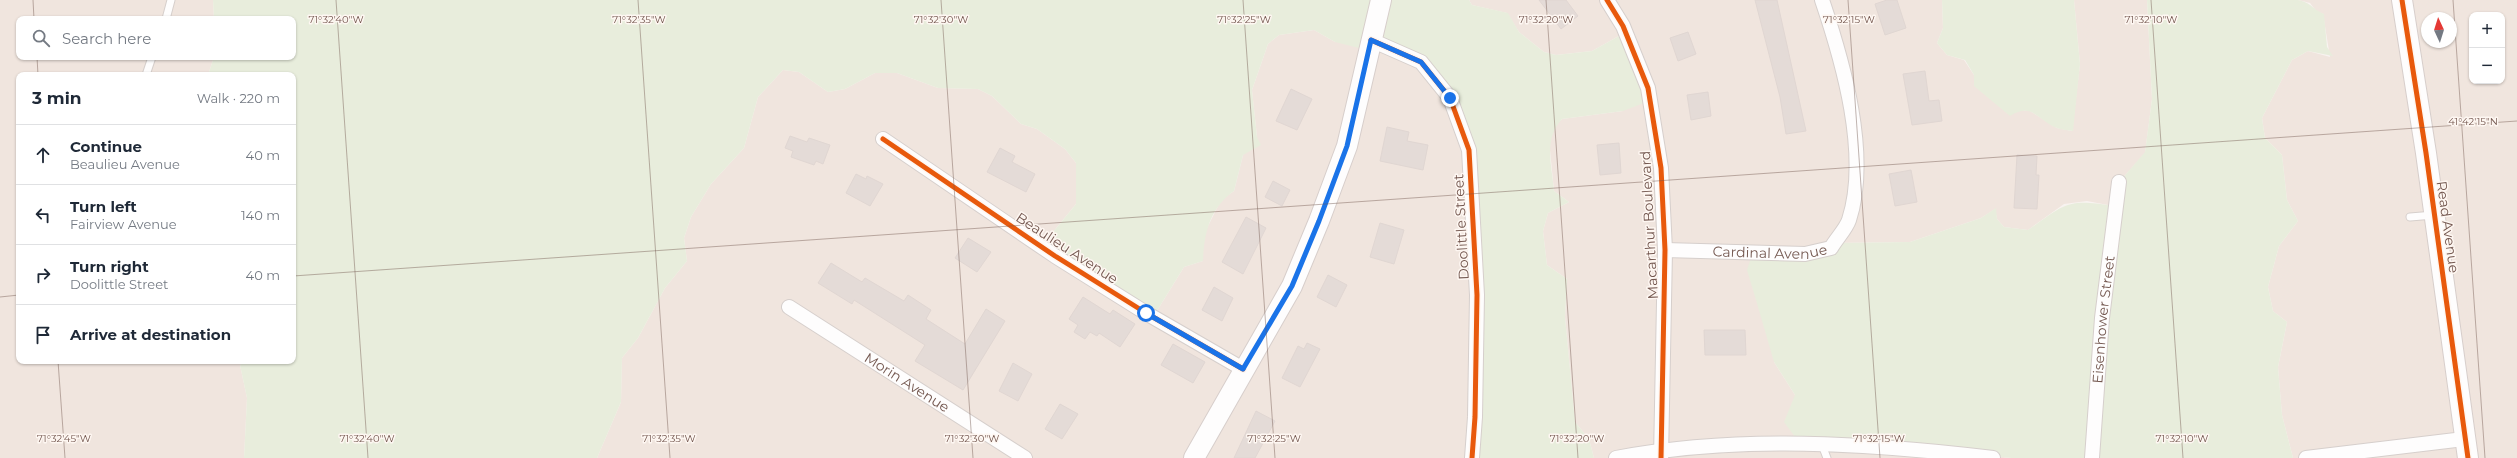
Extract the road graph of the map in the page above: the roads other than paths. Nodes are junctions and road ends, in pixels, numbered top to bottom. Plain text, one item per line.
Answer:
1 (171, 0) edge
2 (1381, 0) edge
3 (1607, 0) edge
4 (1822, 0) edge
5 (2402, 0) edge
6 (167, 16) edge
7 (1371, 40) junction
8 (151, 60) edge
9 (147, 72) edge
10 (883, 139) dead end
11 (2119, 182) dead end
12 (2434, 215) junction
13 (2410, 217) dead end
14 (1665, 250) junction
15 (789, 307) dead end
16 (1243, 369) junction
17 (2466, 449) edge
18 (1825, 451) edge
19 (1661, 454) edge
20 (1025, 458) edge
21 (1194, 458) edge
22 (1472, 458) edge
23 (1616, 458) edge
24 (1993, 458) edge
25 (2092, 458) edge
26 (2306, 458) edge

1 - 6 lane
2 - 7 main road
3 - 14 street, Macarthur Boulevard
4 - 14 street, Cardinal Avenue
5 - 12 main road, Read Avenue
7 - 16 main road
7 - 22 street, Doolittle Street
8 - 9 lane
10 - 16 street, Beaulieu Avenue
11 - 25 street, Eisenhower Street
12 - 13 lane
12 - 17 main road, Read Avenue
14 - 19 street, Macarthur Boulevard
15 - 20 street, Morin Avenue
16 - 21 main road
17 - 26 street
18 - 19 street
18 - 24 street
19 - 23 street

